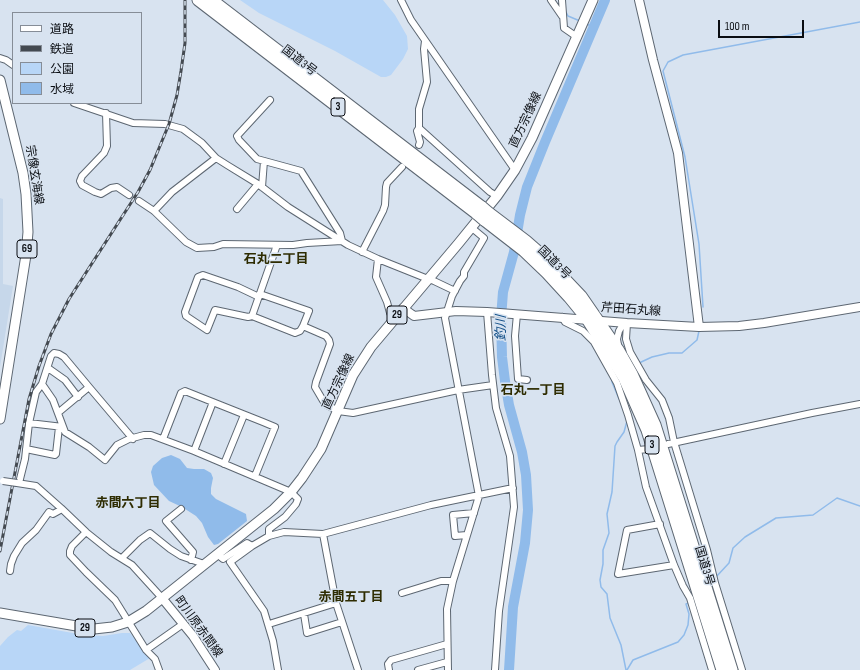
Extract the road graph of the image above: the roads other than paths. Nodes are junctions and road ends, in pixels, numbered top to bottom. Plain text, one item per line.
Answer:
1 (198, 0) edge
2 (212, 0) edge
3 (401, 0) edge
4 (551, 0) edge
5 (562, 0) edge
6 (593, 0) edge
7 (639, 0) edge
8 (562, 16) junction
9 (577, 37) junction
10 (425, 41) junction
11 (0, 58) edge
12 (12, 64) edge
13 (0, 80) edge
14 (270, 100) dead end
15 (77, 104) edge
16 (106, 113) junction
17 (419, 128) junction
18 (419, 145) dead end
19 (216, 158) junction
20 (264, 161) junction
21 (402, 167) dead end
22 (515, 170) junction
23 (260, 186) junction
24 (129, 195) tunnel mouth
25 (497, 196) junction
26 (139, 201) tunnel mouth
27 (238, 209) dead end
28 (154, 211) junction
29 (483, 214) junction
30 (472, 228) junction
31 (342, 241) junction
32 (277, 245) junction
33 (362, 252) junction
34 (378, 259) junction
35 (428, 279) junction
36 (455, 291) junction
37 (260, 296) junction
38 (860, 307) edge
39 (403, 308) junction
40 (446, 312) junction
41 (489, 312) junction
42 (517, 314) junction
43 (252, 316) junction
44 (395, 317) junction
45 (562, 317) junction
46 (592, 319) junction
47 (627, 323) junction
48 (303, 326) junction
49 (699, 327) junction
50 (619, 351) junction
51 (48, 368) junction
52 (527, 380) dead end
53 (42, 384) junction
54 (493, 385) junction
55 (89, 387) junction
56 (458, 390) junction
57 (78, 397) junction
58 (213, 402) junction
59 (860, 404) edge
60 (338, 411) junction
61 (58, 412) junction
62 (244, 415) junction
63 (0, 419) edge
64 (29, 423) junction
65 (61, 427) junction
66 (134, 439) junction
67 (163, 439) junction
68 (671, 443) junction
69 (26, 449) junction
70 (649, 449) dead end
71 (638, 450) junction
72 (194, 451) junction
73 (224, 464) junction
74 (255, 476) junction
75 (2, 481) edge
76 (18, 483) junction
77 (513, 488) junction
78 (291, 492) junction
79 (479, 496) junction
80 (62, 509) junction
81 (181, 510) dead end
82 (474, 513) junction
83 (660, 524) junction
84 (86, 532) junction
85 (323, 534) junction
86 (467, 535) junction
87 (269, 536) junction
88 (252, 546) junction
89 (217, 554) junction
90 (122, 558) junction
91 (191, 560) junction
92 (204, 564) junction
93 (674, 564) junction
94 (10, 571) dead end
95 (453, 581) junction
96 (699, 581) junction
97 (402, 593) dead end
98 (162, 598) junction
99 (336, 603) junction
100 (0, 613) edge
101 (304, 614) junction
102 (711, 617) junction
103 (128, 622) junction
104 (342, 622) junction
105 (183, 624) junction
106 (269, 624) junction
107 (447, 644) junction
108 (146, 650) junction
109 (447, 662) junction
110 (159, 670) edge
111 (215, 670) edge
112 (278, 670) edge
113 (358, 670) edge
114 (389, 670) edge
115 (418, 670) edge
116 (448, 670) edge
117 (495, 670) edge
118 (712, 670) edge
119 (722, 670) edge
120 (732, 670) edge
121 (742, 670) edge

1 - 29 highway, 国道3号 / 3
2 - 29 highway, 国道3号 / 3
3 - 10 street
4 - 8 street
5 - 8 street
6 - 9 main road, 直方宗像線 / 29
7 - 49 main road
8 - 9 street
9 - 22 main road, 直方宗像線 / 29
10 - 17 street
10 - 22 street
11 - 12 street
13 - 63 main road, 宗像玄海線 / 69
14 - 20 street
15 - 16 street
16 - 19 street
16 - 24 street
17 - 18 street
17 - 25 street
19 - 23 street
19 - 28 street
20 - 23 street
20 - 31 street
21 - 33 street
22 - 25 main road, 直方宗像線 / 29
23 - 27 street
23 - 31 street
25 - 30 main road, 直方宗像線 / 29
26 - 28 street
28 - 32 street
29 - 46 highway, 国道3号 / 3
30 - 35 main road, 直方宗像線 / 29
30 - 36 street
31 - 32 street
31 - 33 street
32 - 37 street
33 - 34 street
34 - 35 street
34 - 44 street
35 - 36 street
35 - 39 main road, 直方宗像線 / 29
36 - 40 street
37 - 43 street
37 - 43 street
37 - 48 street
38 - 49 main road, 芹田石丸線
39 - 40 main road, 芹田石丸線
39 - 44 main road, 直方宗像線 / 29
40 - 41 main road, 芹田石丸線
40 - 56 street
41 - 42 main road, 芹田石丸線
41 - 54 street
42 - 45 main road, 芹田石丸線
42 - 52 street
43 - 48 street
44 - 60 main road, 直方宗像線 / 29
45 - 46 main road, 芹田石丸線
45 - 71 street
46 - 47 main road, 芹田石丸線
46 - 50 highway, 国道3号 / 3
46 - 96 highway, 国道3号 / 3
47 - 49 main road, 芹田石丸線
47 - 50 street
47 - 68 street
48 - 60 street
50 - 96 highway, 国道3号 / 3
51 - 53 street
51 - 55 street
51 - 57 street
53 - 61 street
53 - 64 street
54 - 56 street
54 - 77 street
55 - 57 street
55 - 66 street
56 - 60 street
56 - 79 street
57 - 61 street
58 - 62 street
58 - 67 street
58 - 72 street
59 - 68 street
60 - 78 main road, 直方宗像線 / 29
61 - 65 street
62 - 73 street
62 - 74 street
64 - 65 street
64 - 69 street
65 - 66 street
65 - 69 street
66 - 67 street
67 - 72 street
68 - 121 street
69 - 76 street
70 - 71 street
71 - 83 street
72 - 73 street
73 - 74 street
74 - 78 street
75 - 76 street, bridge
76 - 80 street
77 - 79 street
77 - 117 street
78 - 87 street
78 - 89 main road, 直方宗像線 / 29
79 - 82 street
79 - 85 street
80 - 84 street
80 - 94 street
81 - 91 street
82 - 86 street
82 - 86 street
83 - 93 street
83 - 93 street
84 - 90 street
84 - 103 street
85 - 87 street
85 - 99 street
86 - 95 street
87 - 88 street
88 - 89 street
88 - 106 street
89 - 92 main road, 直方宗像線 / 29
90 - 91 street
90 - 98 street
91 - 92 street
92 - 98 main road, 直方宗像線 / 29
93 - 118 street
95 - 97 street
95 - 107 street
96 - 102 highway, 国道3号 / 3
98 - 103 main road, 直方宗像線 / 29
98 - 105 main road, 町川原赤間線
99 - 101 street
99 - 104 street
100 - 103 main road, 直方宗像線 / 29
101 - 104 street
101 - 106 street
102 - 119 highway, 国道3号 / 3
102 - 120 highway, 国道3号 / 3
103 - 108 street
104 - 113 street
105 - 108 street
105 - 111 main road, 町川原赤間線
106 - 112 street
107 - 109 street
107 - 114 street
108 - 110 street
109 - 115 street
109 - 116 street

